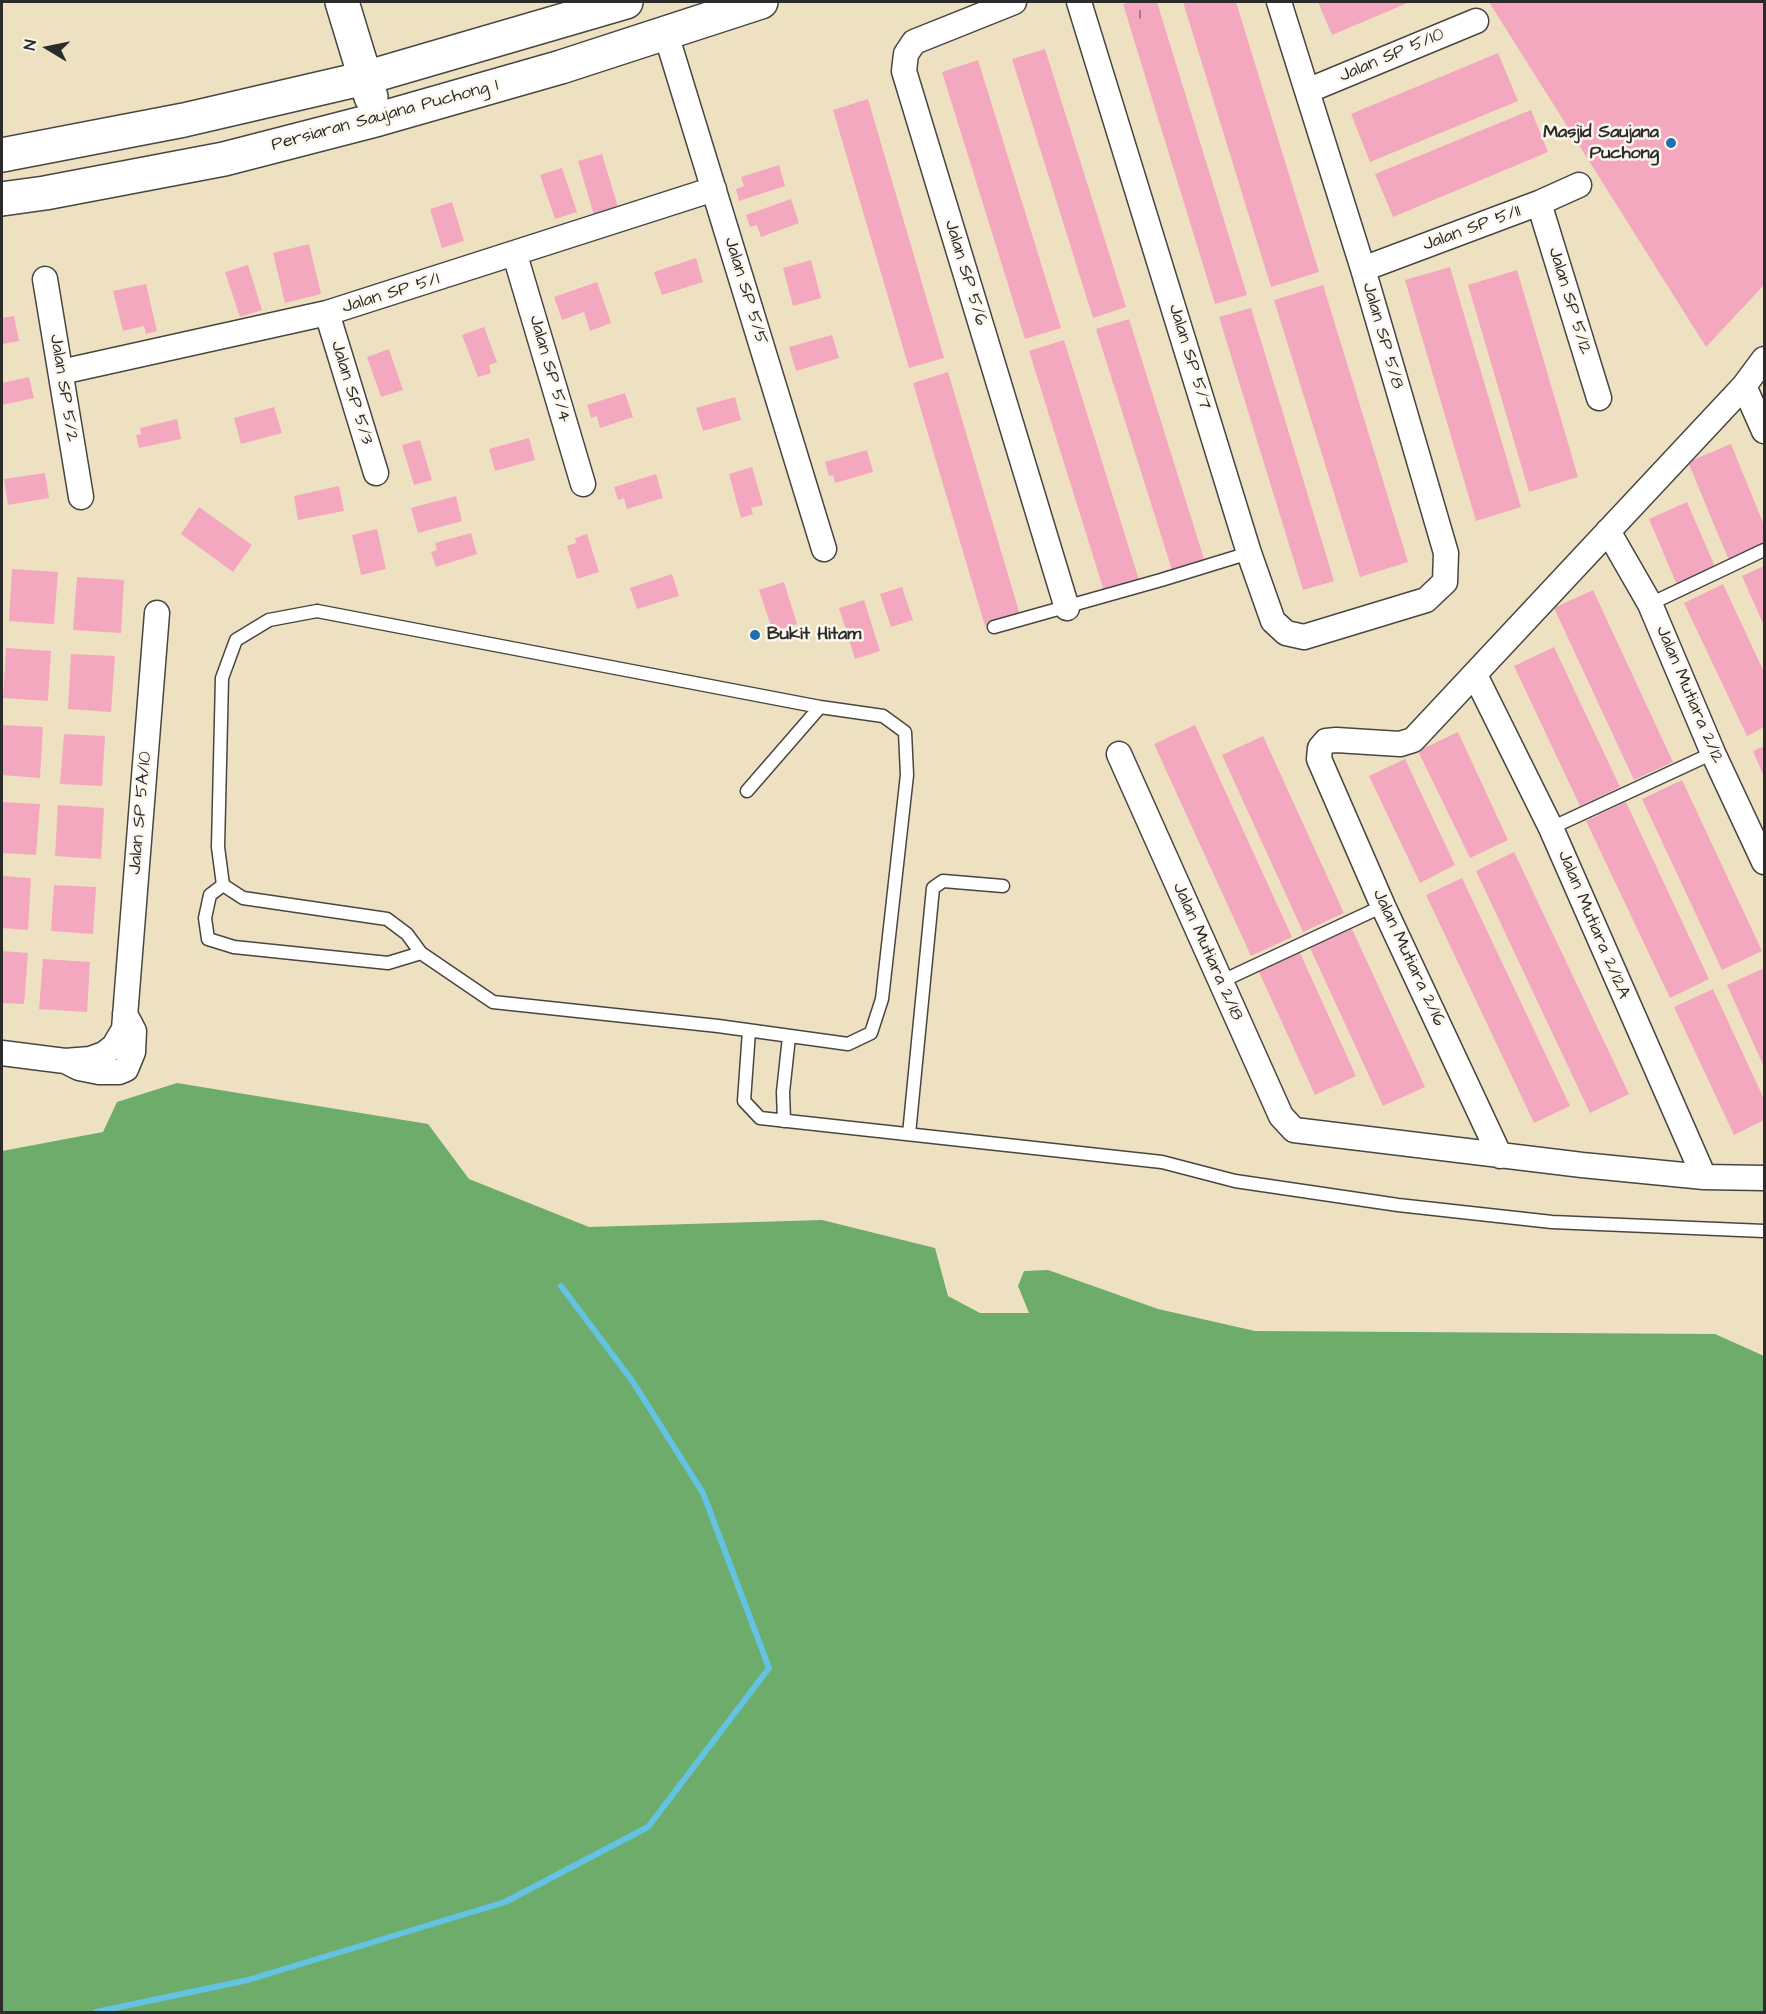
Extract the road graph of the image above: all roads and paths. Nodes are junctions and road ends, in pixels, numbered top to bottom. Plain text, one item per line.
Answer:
1 (342, 2) edge
2 (626, 2) edge
3 (761, 2) edge
4 (1014, 2) edge
5 (1079, 2) edge
6 (1279, 2) edge
7 (1476, 21) dead end
8 (666, 34) junction
9 (365, 78) junction
10 (1307, 92) junction
11 (379, 119) junction
12 (2, 154) edge
13 (1580, 185) dead end
14 (714, 189) junction
15 (2, 199) edge
16 (1539, 203) junction
17 (515, 255) junction
18 (1363, 269) junction
19 (45, 279) dead end
20 (327, 314) junction
21 (1764, 359) edge
22 (61, 372) junction
23 (1744, 386) junction
24 (1599, 398) dead end
25 (1764, 431) edge
26 (376, 473) dead end
27 (583, 484) dead end
28 (81, 497) dead end
29 (1608, 531) junction
30 (824, 549) dead end
31 (1764, 550) edge
32 (1249, 553) junction
33 (1650, 604) junction
34 (1067, 608) junction
35 (157, 613) dead end
36 (1360, 620) joint
37 (994, 627) dead end
38 (1475, 675) junction
39 (820, 707) junction
40 (1713, 753) junction
41 (1119, 754) dead end
42 (747, 791) dead end
43 (1551, 828) junction
44 (1764, 861) edge
45 (223, 885) junction
46 (1003, 886) dead end
47 (1383, 906) junction
48 (422, 953) junction
49 (1220, 982) junction
50 (749, 1031) junction
51 (789, 1037) junction
52 (2, 1053) edge
53 (784, 1121) junction
54 (909, 1134) junction
55 (1500, 1156) junction
56 (1704, 1177) junction
57 (1764, 1178) edge
58 (1764, 1231) edge

1 - 9 street
2 - 9 street
3 - 8 street, Persiaran Saujana Puchong 1
4 - 34 street, Jalan SP 5/6
5 - 32 street, Jalan SP 5/7
6 - 10 street, Jalan SP 5/8
7 - 10 street, Jalan SP 5/10
8 - 11 street, Persiaran Saujana Puchong 1
8 - 14 street, Jalan SP 5/5
9 - 11 street
9 - 12 street
10 - 18 street, Jalan SP 5/8
11 - 15 street, Persiaran Saujana Puchong 1
13 - 16 street, Jalan SP 5/11
14 - 17 street, Jalan SP 5/1
14 - 30 street, Jalan SP 5/5
16 - 18 street, Jalan SP 5/11
16 - 24 street, Jalan SP 5/12
17 - 20 street, Jalan SP 5/1
17 - 27 street, Jalan SP 5/4
18 - 36 street, Jalan SP 5/8
19 - 22 street, Jalan SP 5/2
20 - 22 street, Jalan SP 5/1
20 - 26 street, Jalan SP 5/3
21 - 23 street
22 - 28 street, Jalan SP 5/2
23 - 25 street
23 - 29 street
29 - 33 street, Jalan Mutiara 2/12
29 - 38 street
31 - 33 lane
32 - 34 lane
32 - 36 street, Jalan SP 5/7
33 - 40 street, Jalan Mutiara 2/12
34 - 37 lane
35 - 52 street, Jalan SP 5A/10
38 - 43 street, Jalan Mutiara 2/12A
38 - 47 street, Jalan Mutiara 2/16
39 - 42 lane
39 - 45 lane
39 - 51 lane
40 - 43 lane
40 - 44 street, Jalan Mutiara 2/12
41 - 49 street, Jalan Mutiara 2/18
43 - 56 street, Jalan Mutiara 2/12A
45 - 48 lane
45 - 48 lane
46 - 54 lane
47 - 49 lane
47 - 55 street, Jalan Mutiara 2/16
48 - 50 lane
49 - 55 street, Jalan Mutiara 2/18
50 - 51 lane
50 - 53 lane
51 - 53 lane
53 - 54 lane
54 - 58 lane
55 - 56 street
56 - 57 street

